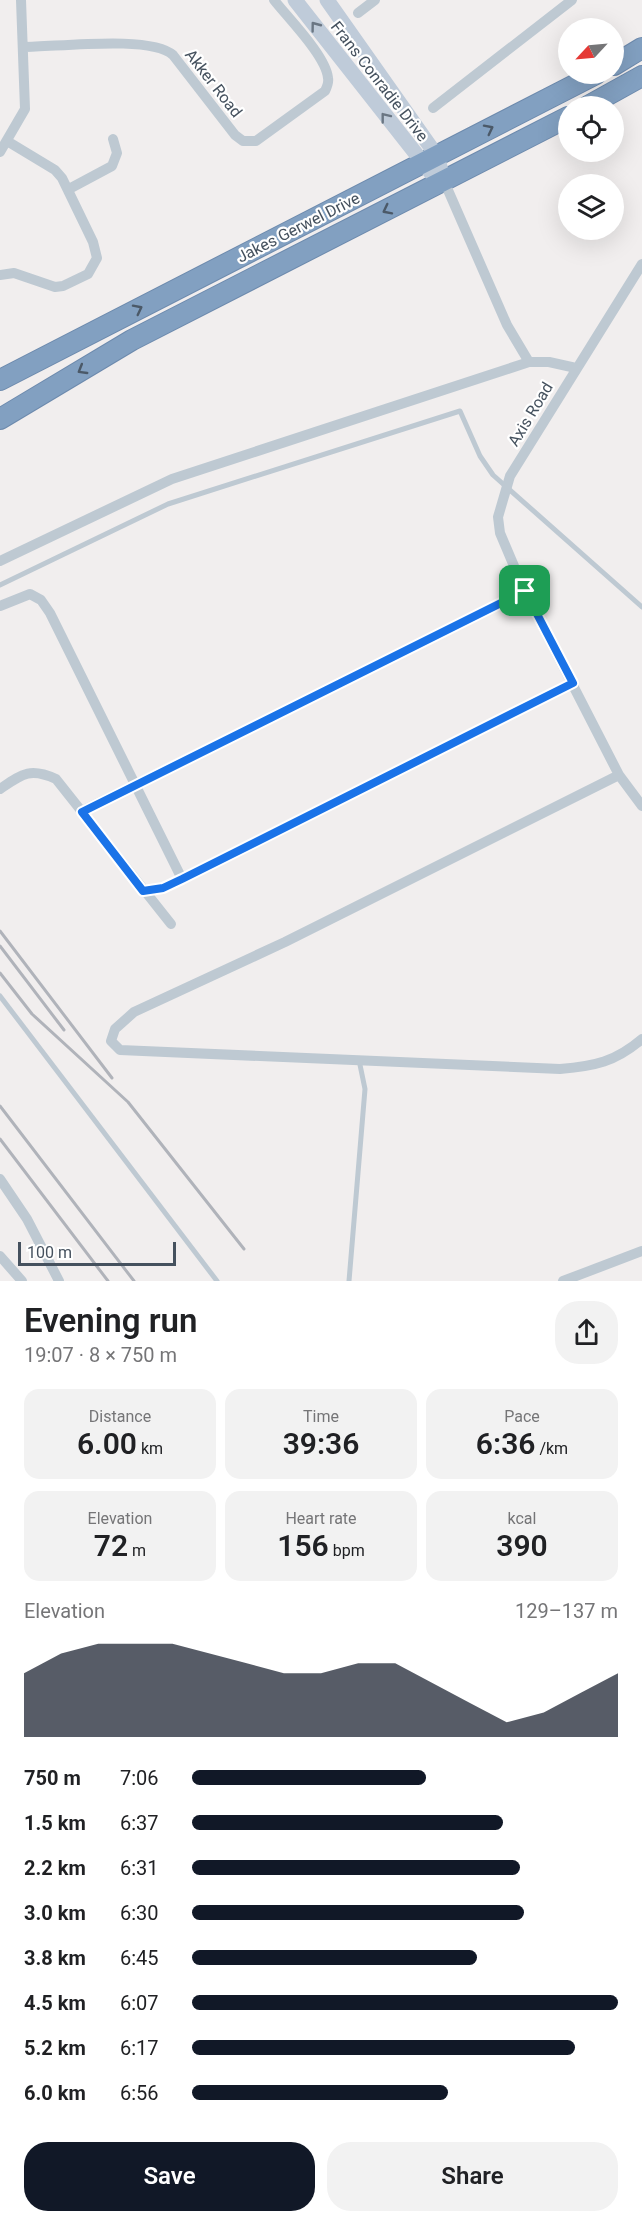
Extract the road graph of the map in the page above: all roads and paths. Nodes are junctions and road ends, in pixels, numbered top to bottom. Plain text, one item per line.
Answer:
1 (21, 0) edge
2 (274, 0) edge
3 (295, 0) edge
4 (327, 0) edge
5 (375, 0) edge
6 (572, 0) edge
7 (358, 13) dead end
8 (24, 48) junction
9 (642, 48) edge
10 (624, 59) edge
11 (642, 76) edge
12 (577, 84) edge
13 (606, 96) edge
14 (433, 108) dead end
15 (558, 122) edge
16 (113, 139) dead end
17 (7, 141) junction
18 (0, 152) edge
19 (429, 160) junction
20 (443, 185) junction
21 (69, 189) junction
22 (642, 264) edge
23 (0, 275) edge
24 (529, 362) junction
25 (576, 368) junction
26 (0, 380) edge
27 (0, 419) edge
28 (505, 486) junction
29 (0, 561) edge
30 (0, 585) edge
31 (525, 591) junction
32 (0, 606) edge
33 (642, 607) edge
34 (573, 683) junction
35 (619, 775) junction
36 (134, 784) junction
37 (0, 789) edge
38 (642, 806) edge
39 (82, 812) junction
40 (182, 879) junction
41 (143, 891) junction
42 (171, 924) dead end
43 (0, 996) edge
44 (642, 1039) edge
45 (359, 1060) junction
46 (0, 1179) edge
47 (642, 1251) edge
48 (0, 1256) edge
49 (22, 1281) edge
50 (59, 1281) edge
51 (217, 1281) edge
52 (349, 1281) edge
53 (563, 1281) edge

1 - 8 street
2 - 8 street, Akker Road
19 -> 3 main road, Frans Conradie Drive
4 - 19 main road, Frans Conradie Drive
5 - 7 street
6 - 14 street
8 - 17 street
9 - 10 highway
11 - 13 highway
19 -> 12 highway, Jakes Gerwel Drive
15 - 20 highway, Jakes Gerwel Drive
16 - 21 street
17 - 18 street
17 - 21 street
19 - 20 main road, Frans Conradie Drive
26 -> 19 highway, Jakes Gerwel Drive
20 - 24 street
20 -> 27 highway, Jakes Gerwel Drive
21 - 23 street
22 - 25 street, Axis Road
24 - 25 street
24 - 29 street
25 - 28 street, Axis Road
28 - 30 lane
28 - 31 street, Axis Road
28 - 33 lane
31 - 34 street, Axis Road
31 - 36 street
32 - 36 street
34 - 35 street, Axis Road
34 - 40 street
35 - 38 street, Axis Road
35 - 45 street
36 - 39 street
36 - 40 street
37 - 39 street
39 - 41 street
40 - 41 street
41 - 42 street
43 - 51 lane
44 - 45 street
45 - 52 lane
46 - 50 street
47 - 53 street
48 - 49 street

